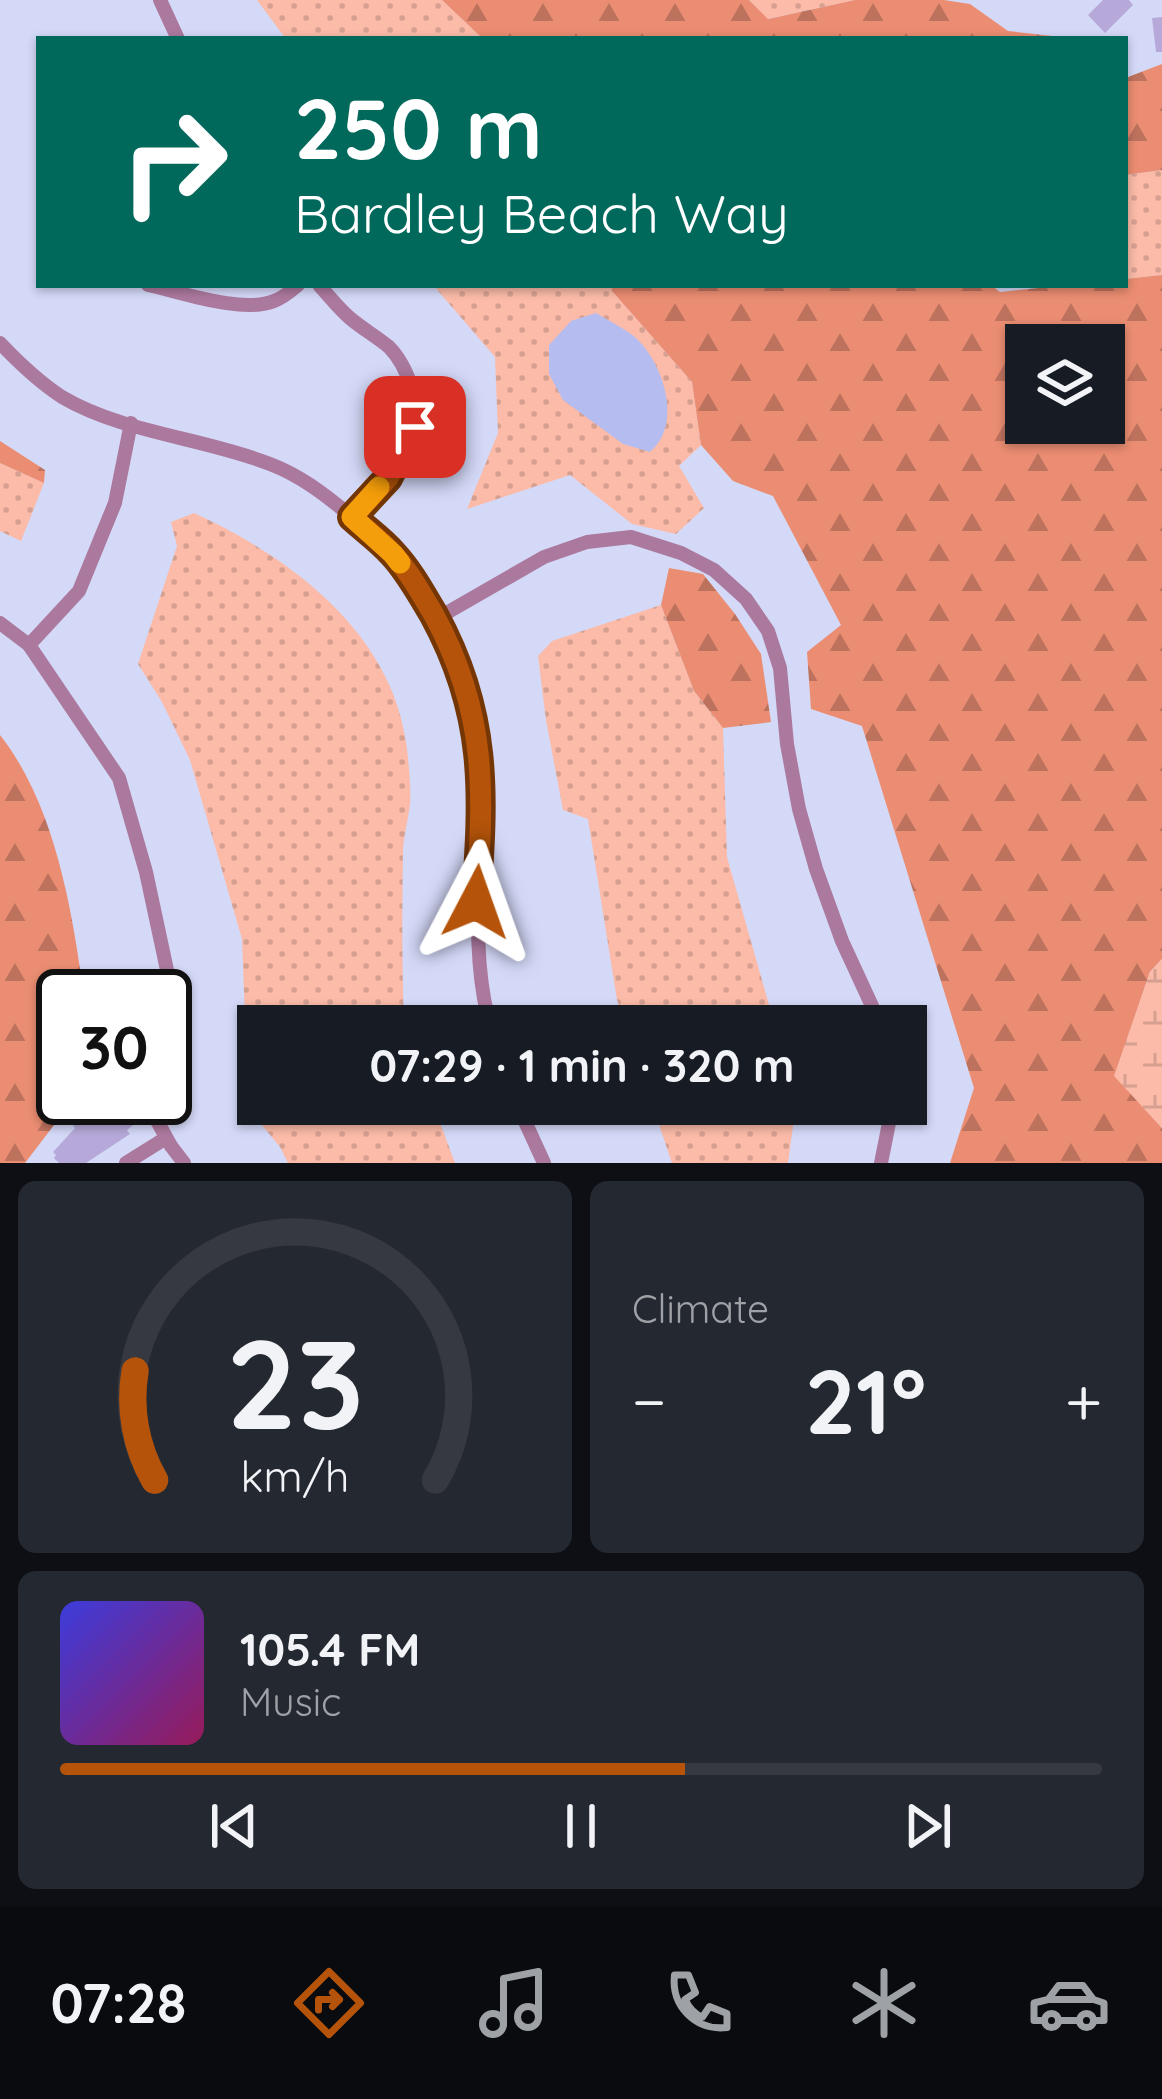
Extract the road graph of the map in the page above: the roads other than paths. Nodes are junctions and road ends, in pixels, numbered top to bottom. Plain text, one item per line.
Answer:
1 (160, 0) edge
2 (177, 36) edge
3 (162, 288) edge
4 (294, 288) edge
5 (322, 288) edge
6 (0, 344) edge
7 (131, 423) junction
8 (352, 517) junction
9 (436, 619) junction
10 (0, 623) edge
11 (28, 645) junction
12 (167, 969) edge
13 (486, 1005) edge
14 (872, 1005) edge
15 (159, 1125) edge
16 (527, 1125) edge
17 (889, 1125) edge
18 (166, 1138) junction
19 (126, 1163) edge
20 (184, 1163) edge
21 (544, 1163) edge
22 (881, 1163) edge

1 - 2 street
3 - 4 street
5 - 8 street
6 - 7 street
7 - 8 street
7 - 11 street
8 - 9 street
9 - 13 street
9 - 14 street
10 - 11 street
11 - 12 street
15 - 18 street
16 - 21 street
17 - 22 street
18 - 19 street
18 - 20 street

